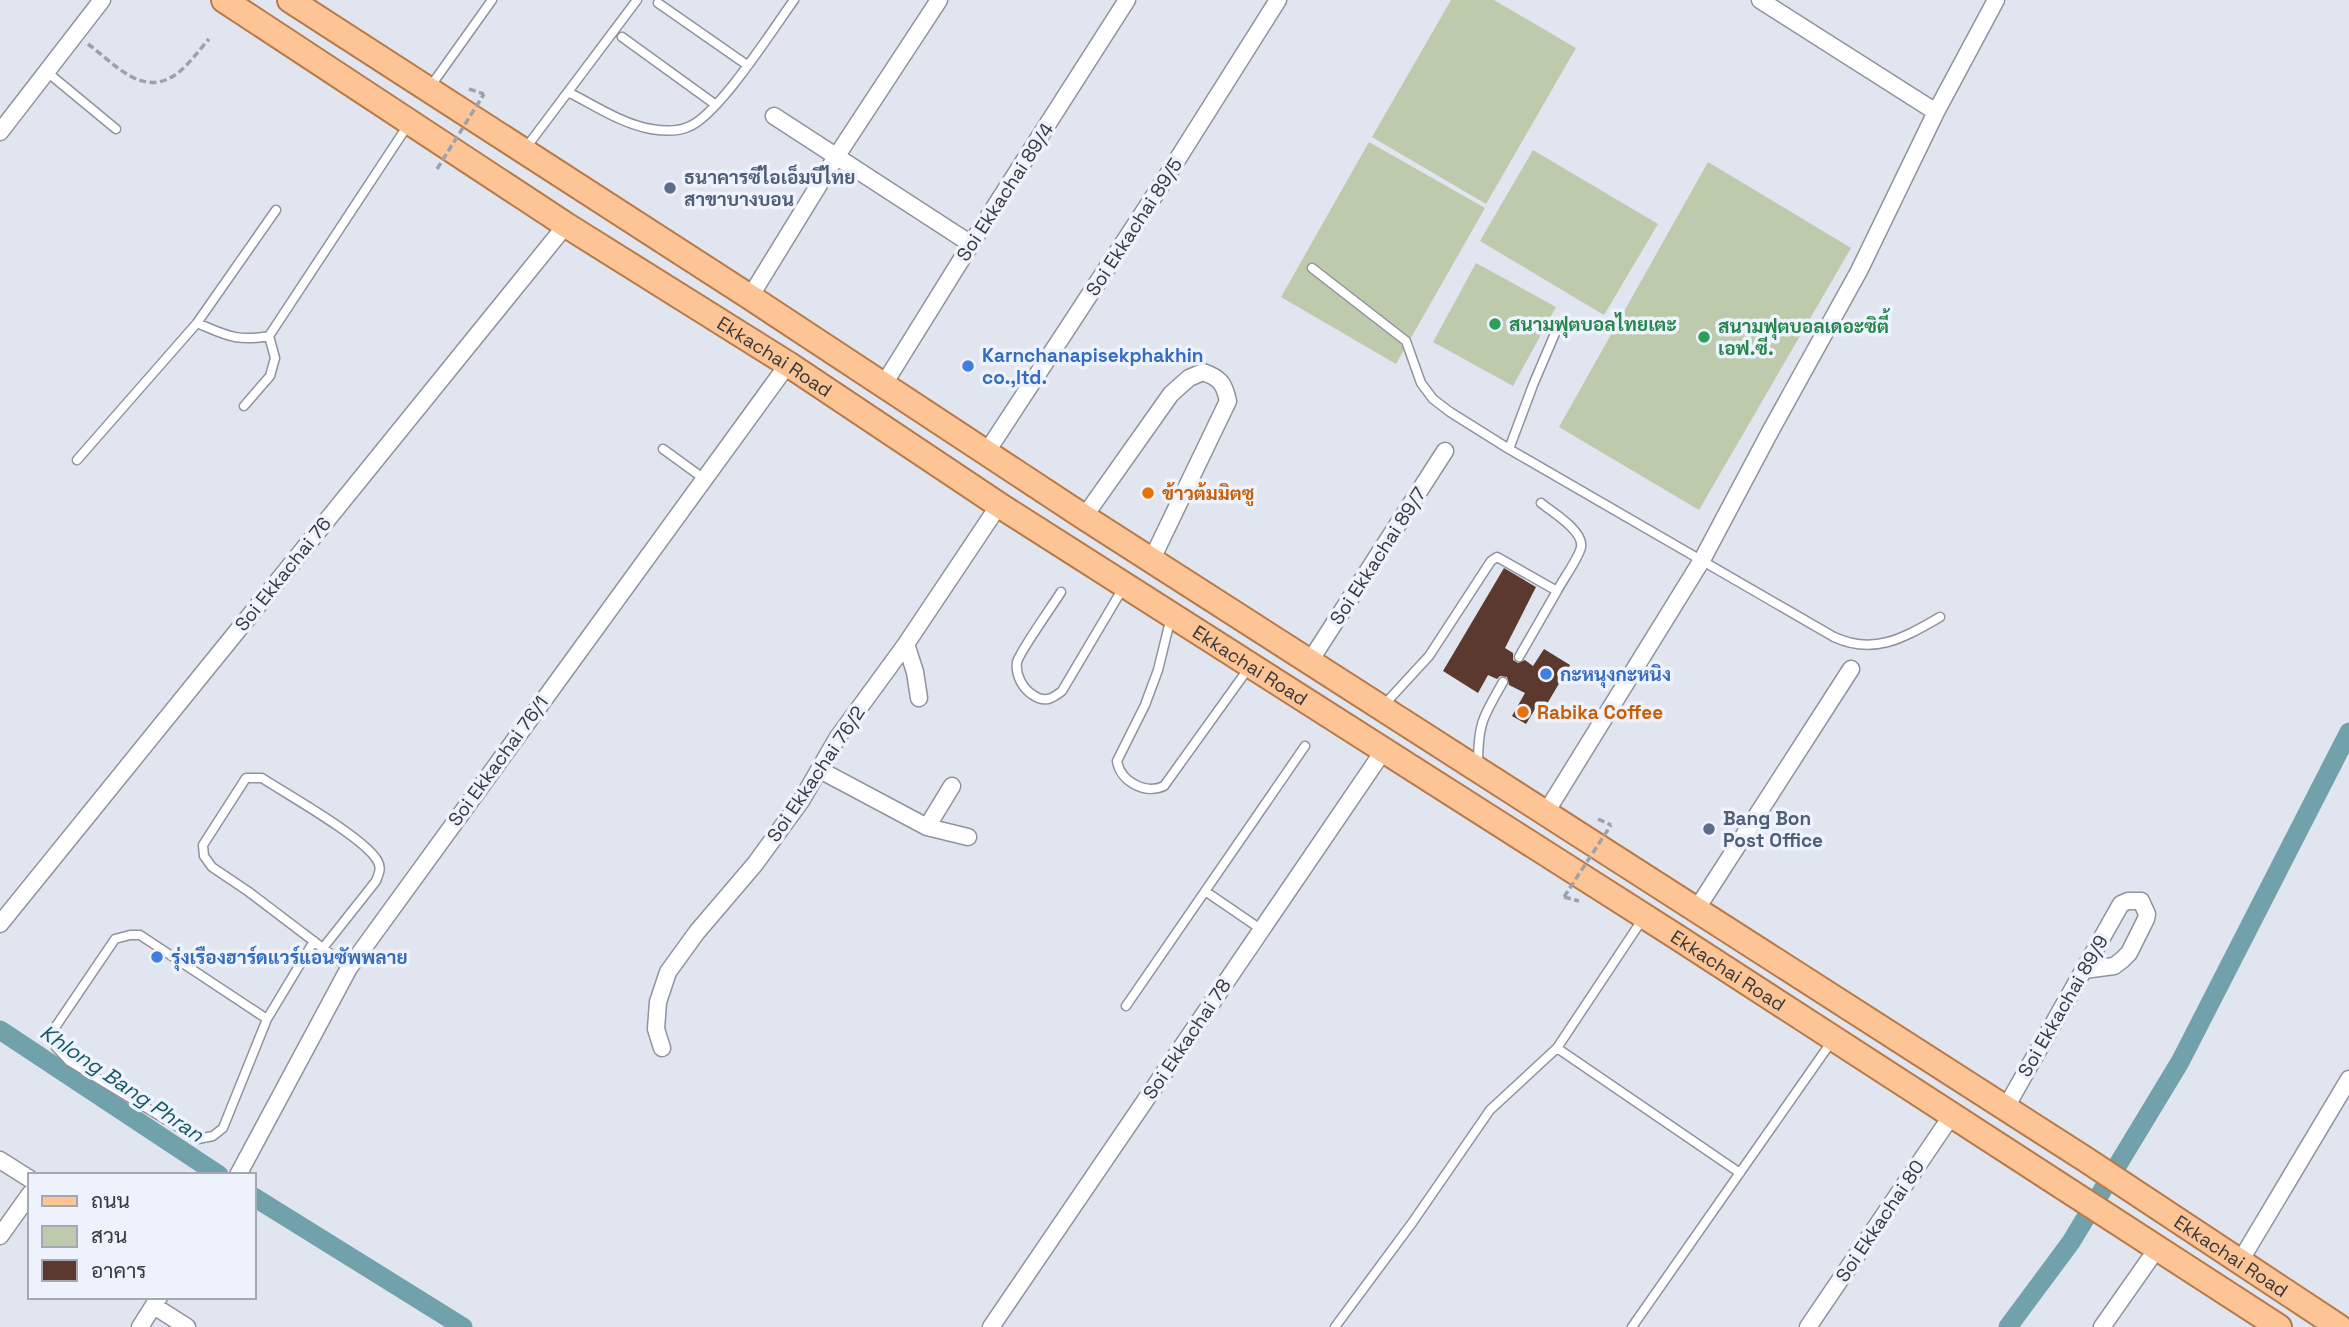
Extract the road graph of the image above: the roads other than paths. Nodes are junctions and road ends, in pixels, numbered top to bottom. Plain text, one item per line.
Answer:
1 (102, 0) edge
2 (224, 0) edge
3 (492, 0) edge
4 (637, 0) edge
5 (794, 0) edge
6 (939, 0) edge
7 (1127, 0) edge
8 (1278, 0) edge
9 (1760, 0) edge
10 (1996, 0) edge
11 (298, 2) edge
12 (658, 3) dead end
13 (622, 37) dead end
14 (747, 65) junction
15 (47, 72) junction
16 (428, 90) junction
17 (568, 92) junction
18 (716, 105) junction
19 (1936, 112) junction
20 (774, 116) dead end
21 (410, 122) junction
22 (116, 128) dead end
23 (0, 132) edge
24 (523, 152) junction
25 (836, 157) junction
26 (276, 210) dead end
27 (566, 225) junction
28 (971, 244) junction
29 (1312, 268) dead end
30 (750, 297) junction
31 (197, 323) junction
32 (1556, 331) dead end
33 (269, 336) junction
34 (788, 364) junction
35 (884, 384) junction
36 (244, 406) dead end
37 (663, 449) dead end
38 (1509, 449) junction
39 (1445, 451) dead end
40 (986, 453) junction
41 (77, 460) dead end
42 (703, 478) junction
43 (1541, 503) dead end
44 (999, 505) junction
45 (1084, 517) junction
46 (1152, 559) junction
47 (1702, 560) junction
48 (1124, 586) junction
49 (1557, 591) junction
50 (1061, 592) dead end
51 (1171, 616) junction
52 (1940, 617) dead end
53 (906, 644) junction
54 (1519, 657) dead end
55 (1310, 661) junction
56 (1250, 666) junction
57 (1852, 669) dead end
58 (1503, 682) dead end
59 (919, 698) dead end
60 (1381, 709) junction
61 (1305, 747) dead end
62 (1384, 750) junction
63 (820, 770) junction
64 (1478, 771) junction
65 (952, 786) dead end
66 (1545, 814) junction
67 (927, 827) junction
68 (968, 836) dead end
69 (1652, 882) junction
70 (1205, 891) junction
71 (1696, 910) junction
72 (1641, 914) junction
73 (0, 924) edge
74 (1262, 930) junction
75 (314, 941) junction
76 (1683, 941) junction
77 (323, 948) junction
78 (349, 968) junction
79 (2084, 970) junction
80 (1126, 1006) dead end
81 (267, 1019) junction
82 (1834, 1039) junction
83 (662, 1048) dead end
84 (1557, 1048) junction
85 (2349, 1079) edge
86 (2005, 1109) junction
87 (1952, 1115) junction
88 (0, 1160) edge
89 (241, 1171) edge
90 (1740, 1173) junction
91 (28, 1179) edge
92 (28, 1197) edge
93 (0, 1236) edge
94 (2156, 1250) junction
95 (2239, 1263) junction
96 (157, 1302) edge
97 (2273, 1326) edge
98 (140, 1327) edge
99 (187, 1327) edge
100 (991, 1327) edge
101 (1335, 1327) edge
102 (1632, 1327) edge
103 (1808, 1327) edge
104 (2102, 1327) edge
105 (2339, 1327) edge

1 - 15 street
2 - 21 main road, Ekkachai Road
3 - 16 lane
4 - 17 lane
5 - 14 lane
6 - 25 street
7 - 28 street, Soi Ekkachai 89/4
8 - 40 street, Soi Ekkachai 89/5
9 - 19 street
10 - 19 street
11 - 16 main road, Ekkachai Road
12 - 14 lane
13 - 18 lane
14 - 18 lane
15 - 22 lane
15 - 23 street
16 - 24 main road, Ekkachai Road
17 - 18 lane
17 - 24 lane
19 - 47 street
20 - 25 street
21 - 27 main road, Ekkachai Road
21 - 33 lane
24 - 30 main road, Ekkachai Road
25 - 28 street
25 - 30 street
26 - 31 lane
27 - 34 main road, Ekkachai Road
27 - 73 street, Soi Ekkachai 76
28 - 35 street, Soi Ekkachai 89/4
29 - 38 lane
30 - 35 main road, Ekkachai Road
31 - 33 lane
31 - 41 lane
32 - 38 lane
33 - 36 lane
34 - 42 street, Soi Ekkachai 76/1
34 - 44 main road, Ekkachai Road
35 - 40 main road, Ekkachai Road
37 - 42 lane
38 - 47 lane
39 - 55 street, Soi Ekkachai 89/7
40 - 45 main road, Ekkachai Road
42 - 78 street, Soi Ekkachai 76/1
43 - 49 lane
44 - 48 main road, Ekkachai Road
44 - 53 street, Soi Ekkachai 76/2
45 - 46 main road, Ekkachai Road
45 - 46 street
46 - 55 main road, Ekkachai Road
47 - 52 lane
47 - 66 street
48 - 50 lane
48 - 51 main road, Ekkachai Road
49 - 54 lane
49 - 60 lane
51 - 56 main road, Ekkachai Road
51 - 56 lane
53 - 59 street
53 - 63 street, Soi Ekkachai 76/2
55 - 60 main road, Ekkachai Road
56 - 62 main road, Ekkachai Road
57 - 71 street
58 - 64 lane
60 - 64 main road, Ekkachai Road
61 - 70 lane
62 - 72 main road, Ekkachai Road
62 - 74 street, Soi Ekkachai 78
63 - 67 street
63 - 83 street, Soi Ekkachai 76/2
64 - 66 main road, Ekkachai Road
65 - 67 street
66 - 69 main road, Ekkachai Road
67 - 68 street
69 - 71 main road, Ekkachai Road
69 - 72 main road
70 - 74 lane
70 - 80 lane
71 - 76 main road
71 - 86 main road, Ekkachai Road
72 - 76 main road, Ekkachai Road
72 - 84 lane
74 - 100 street, Soi Ekkachai 78
75 - 77 lane
75 - 77 lane
75 - 81 lane
76 - 82 main road, Ekkachai Road
77 - 78 lane
78 - 89 street, Soi Ekkachai 76/1
79 - 79 street, Soi Ekkachai 89/9
79 - 86 street, Soi Ekkachai 89/9
81 - 81 lane
82 - 87 main road, Ekkachai Road
82 - 90 lane
84 - 90 lane
84 - 101 lane
85 - 95 street
86 - 95 main road, Ekkachai Road
87 - 94 main road, Ekkachai Road
87 - 103 street, Soi Ekkachai 80
88 - 91 street
90 - 102 lane
92 - 93 street
94 - 97 main road, Ekkachai Road
94 - 104 street
95 - 105 main road, Ekkachai Road
96 - 98 street
96 - 99 street

